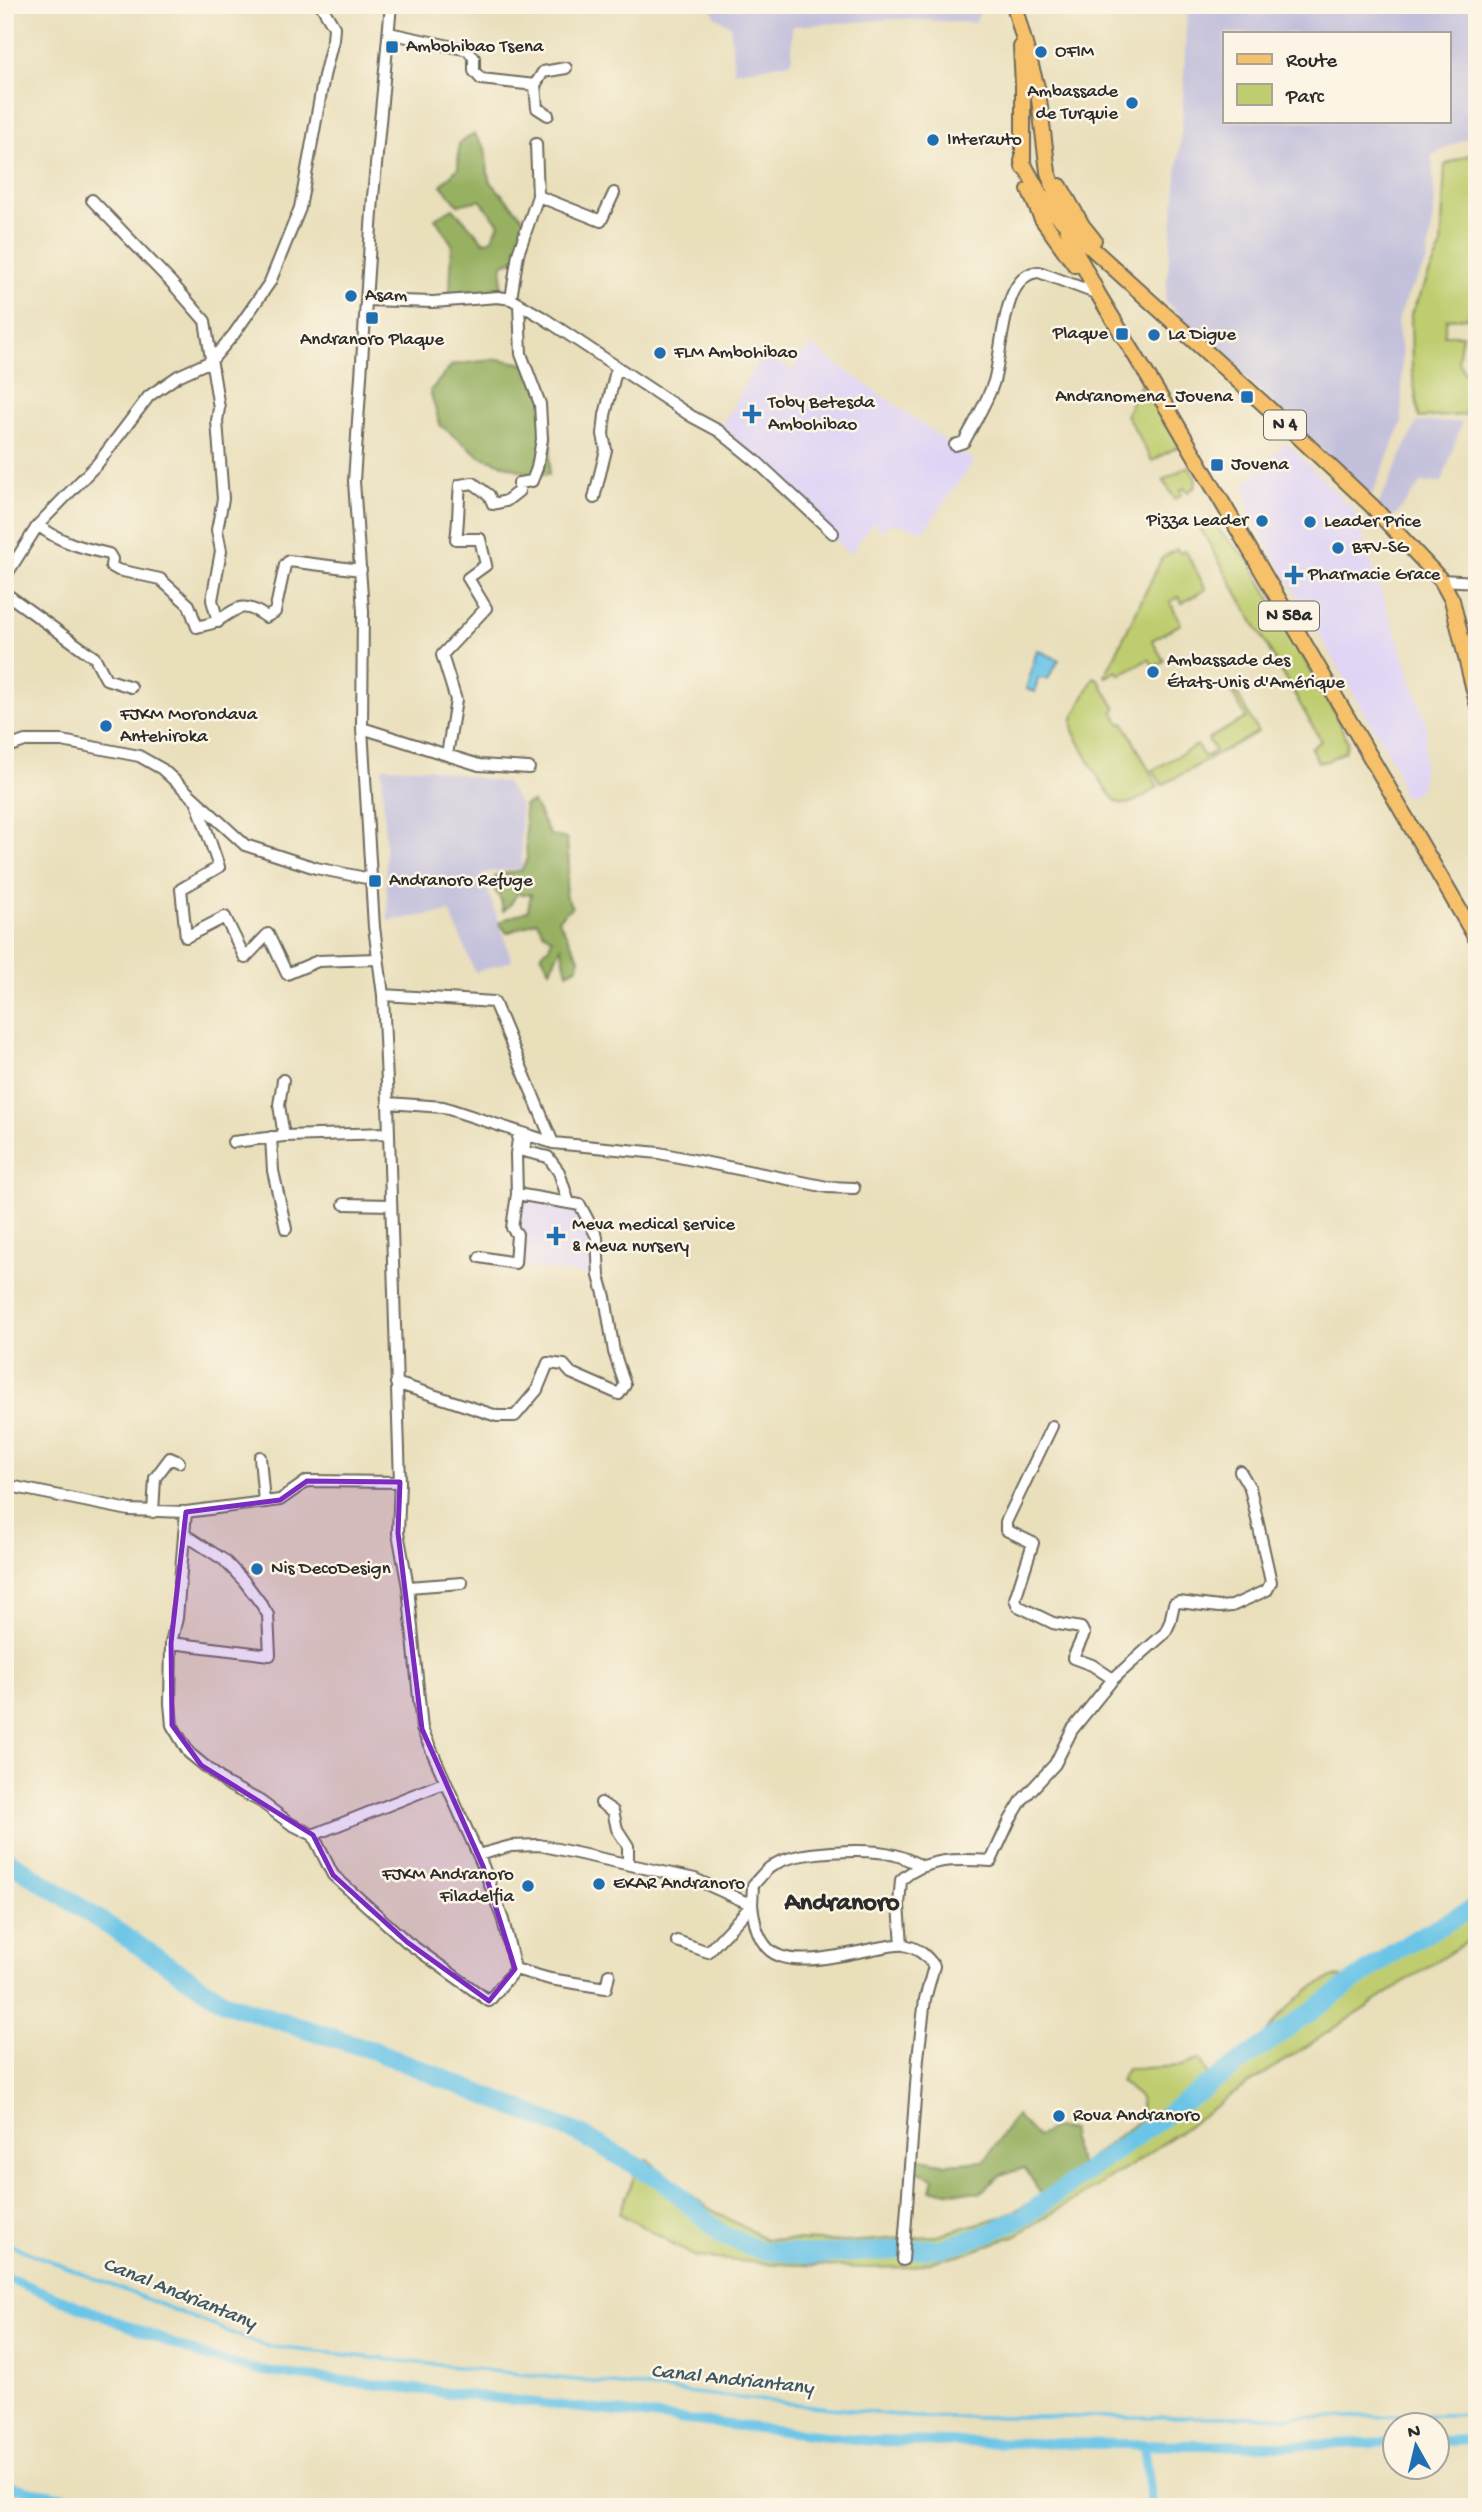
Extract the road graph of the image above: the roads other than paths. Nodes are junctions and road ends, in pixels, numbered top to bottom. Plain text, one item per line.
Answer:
1 (321, 5) edge
2 (391, 5) edge
3 (1015, 7) edge
4 (389, 33) junction
5 (566, 68) dead end
6 (535, 85) junction
7 (548, 115) dead end
8 (536, 144) dead end
9 (1045, 149) junction
10 (1023, 161) junction
11 (614, 193) dead end
12 (538, 197) junction
13 (92, 200) dead end
14 (1065, 224) junction
15 (1139, 290) junction
16 (1098, 294) junction
17 (368, 300) junction
18 (515, 302) junction
19 (211, 361) junction
20 (617, 367) junction
21 (955, 445) dead end
22 (594, 498) dead end
23 (38, 525) junction
24 (832, 533) dead end
25 (361, 569) junction
26 (5, 576) edge
27 (1441, 580) junction
28 (1477, 582) edge
29 (5, 593) edge
30 (218, 622) junction
31 (131, 687) dead end
32 (1477, 703) edge
33 (362, 728) junction
34 (5, 748) edge
35 (447, 755) junction
36 (529, 768) dead end
37 (197, 803) junction
38 (371, 879) junction
39 (1477, 940) edge
40 (377, 959) junction
41 (383, 995) junction
42 (283, 1080) dead end
43 (388, 1103) junction
44 (519, 1132) junction
45 (388, 1133) junction
46 (284, 1136) junction
47 (271, 1137) junction
48 (233, 1142) dead end
49 (553, 1143) junction
50 (854, 1188) dead end
51 (517, 1194) junction
52 (569, 1203) junction
53 (344, 1204) dead end
54 (391, 1205) junction
55 (286, 1229) dead end
56 (480, 1257) dead end
57 (396, 1383) junction
58 (1052, 1426) dead end
59 (260, 1457) dead end
60 (179, 1462) dead end
61 (1240, 1471) dead end
62 (400, 1482) junction
63 (5, 1485) edge
64 (264, 1502) junction
65 (153, 1512) junction
66 (186, 1512) junction
67 (184, 1534) junction
68 (462, 1583) dead end
69 (408, 1587) junction
70 (171, 1643) junction
71 (1113, 1679) junction
72 (446, 1782) junction
73 (601, 1803) dead end
74 (313, 1835) junction
75 (478, 1855) junction
76 (628, 1863) junction
77 (920, 1865) junction
78 (752, 1905) junction
79 (677, 1941) dead end
80 (902, 1944) junction
81 (515, 1969) junction
82 (609, 1974) dead end
83 (903, 2260) dead end

1 - 19 street
2 - 4 street
3 - 9 main road, N 4
3 - 10 main road, N 4
4 - 6 street
4 - 17 street
5 - 6 street
6 - 7 street
8 - 12 street
9 - 14 main road
9 - 15 main road, N 4
10 - 14 main road, N 4
10 - 16 main road, N 58a
11 - 12 street
12 - 18 street
13 - 19 street
14 - 15 main road, N 4
14 - 16 main road, N 58a
15 - 27 main road, N 4
16 - 21 street
16 - 39 main road, N 58a
17 - 18 street
17 - 25 street
18 - 20 street
18 - 35 street
19 - 23 street
19 - 30 street
20 - 22 street
20 - 24 street
23 - 26 street
23 - 30 street
25 - 30 street
25 - 33 street
27 - 28 street
27 - 32 main road, N 4
29 - 31 street
33 - 35 street
33 - 38 street
34 - 37 street
35 - 36 street
37 - 38 street
37 - 40 street
38 - 40 street
40 - 41 street
41 - 43 street
41 - 49 street
42 - 46 street
43 - 44 street
43 - 45 street
44 - 49 street
44 - 51 street
44 - 52 street
45 - 46 street
45 - 54 street
46 - 47 street
47 - 48 street
47 - 55 street
49 - 50 street
51 - 52 street
51 - 56 street
52 - 57 street
53 - 54 street
54 - 57 street
57 - 62 street
58 - 71 street
59 - 64 street
60 - 65 street
61 - 71 street
62 - 64 street
62 - 69 street
63 - 65 street
64 - 66 street
65 - 66 street
66 - 67 street
67 - 70 street
67 - 70 street
68 - 69 street
69 - 72 street
70 - 74 street
71 - 77 street
72 - 74 street
72 - 75 street
73 - 76 street
74 - 81 street
75 - 76 street
75 - 81 street
76 - 78 street
77 - 78 street
77 - 80 street
78 - 79 street
78 - 80 street
80 - 83 street
81 - 82 street

